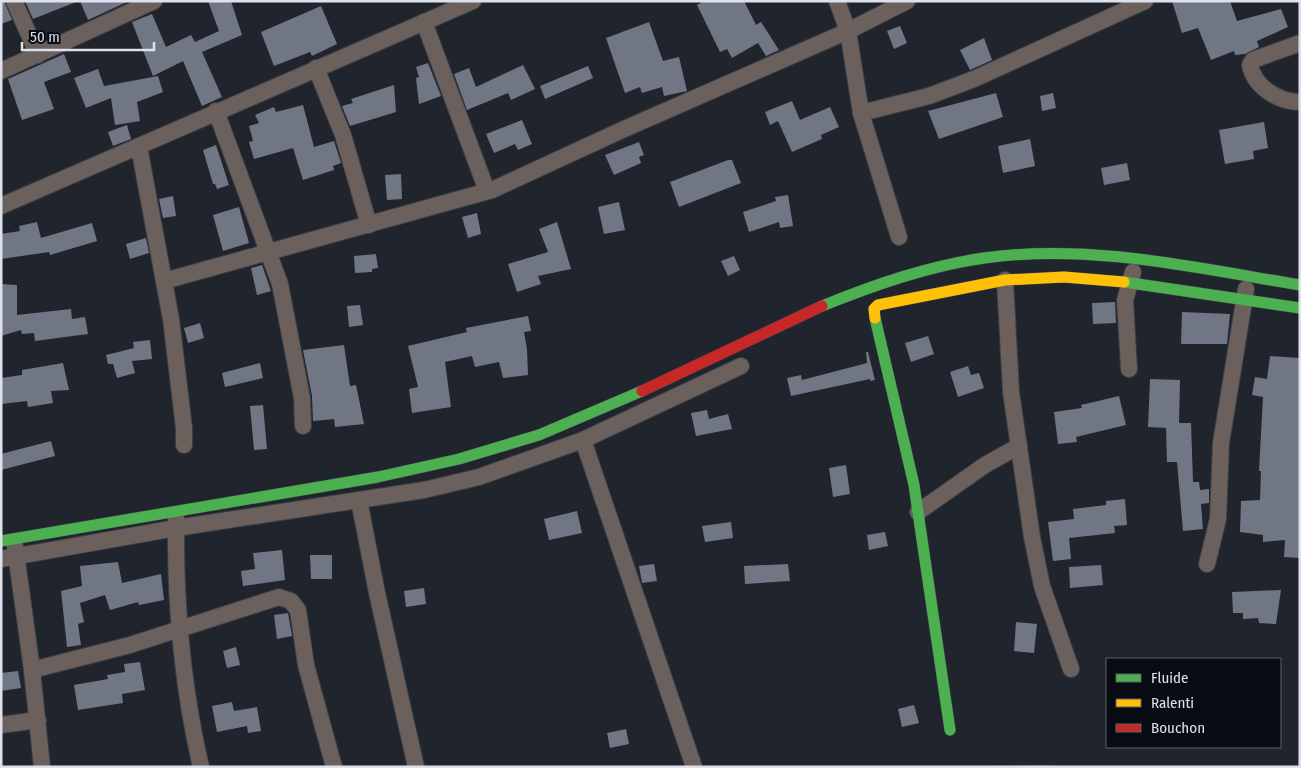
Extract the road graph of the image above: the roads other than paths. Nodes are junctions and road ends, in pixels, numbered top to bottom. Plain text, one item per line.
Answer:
1 (14, 1) edge
2 (154, 1) edge
3 (473, 1) edge
4 (837, 1) edge
5 (907, 1) edge
6 (1145, 1) edge
7 (424, 22) junction
8 (848, 31) junction
9 (1300, 43) edge
10 (38, 55) junction
11 (316, 68) junction
12 (1, 71) edge
13 (1300, 102) edge
14 (216, 111) junction
15 (861, 114) junction
16 (139, 147) junction
17 (487, 192) junction
18 (1, 206) edge
19 (369, 225) junction
20 (899, 237) dead end
21 (267, 253) junction
22 (1136, 260) junction
23 (1249, 277) junction
24 (1005, 280) junction
25 (164, 281) junction
26 (1130, 282) junction
27 (1300, 285) edge
28 (1244, 298) junction
29 (1300, 308) edge
30 (741, 366) dead end
31 (1129, 369) dead end
32 (303, 426) dead end
33 (583, 440) junction
34 (184, 445) dead end
35 (1019, 446) junction
36 (359, 500) junction
37 (176, 509) junction
38 (918, 512) junction
39 (176, 528) junction
40 (8, 540) edge
41 (9, 558) edge
42 (1207, 564) dead end
43 (180, 628) junction
44 (1071, 669) dead end
45 (32, 670) junction
46 (38, 720) junction
47 (1, 724) edge
48 (950, 730) dead end
49 (42, 767) edge
50 (201, 767) edge
51 (334, 767) edge
52 (416, 767) edge
53 (694, 767) edge

1 - 10 street
2 - 10 street
3 - 7 street
4 - 8 street
5 - 8 street
6 - 15 street
7 - 11 street
7 - 17 street
8 - 15 street
8 - 17 street
9 - 13 street
10 - 12 street
11 - 14 street
11 - 19 street
14 - 16 street
14 - 21 street
15 - 20 street
16 - 18 street
16 - 25 street
17 - 19 street
19 - 21 street
21 - 25 street
21 - 32 street
22 - 23 main road
22 - 26 street
22 - 37 main road
23 - 27 main road
23 - 28 street
24 - 26 main road
24 - 35 street
24 - 38 main road
25 - 34 street
26 - 28 main road
26 - 31 street
28 - 29 main road
28 - 42 street
30 - 33 street
33 - 36 street
33 - 53 street
35 - 38 street
35 - 44 street
36 - 39 street
36 - 52 street
37 - 39 street
37 - 40 main road
38 - 48 main road
39 - 41 street
39 - 43 street
40 - 41 street
41 - 45 street
43 - 45 street
43 - 50 street
43 - 51 street
45 - 46 street
46 - 47 street
46 - 49 street

